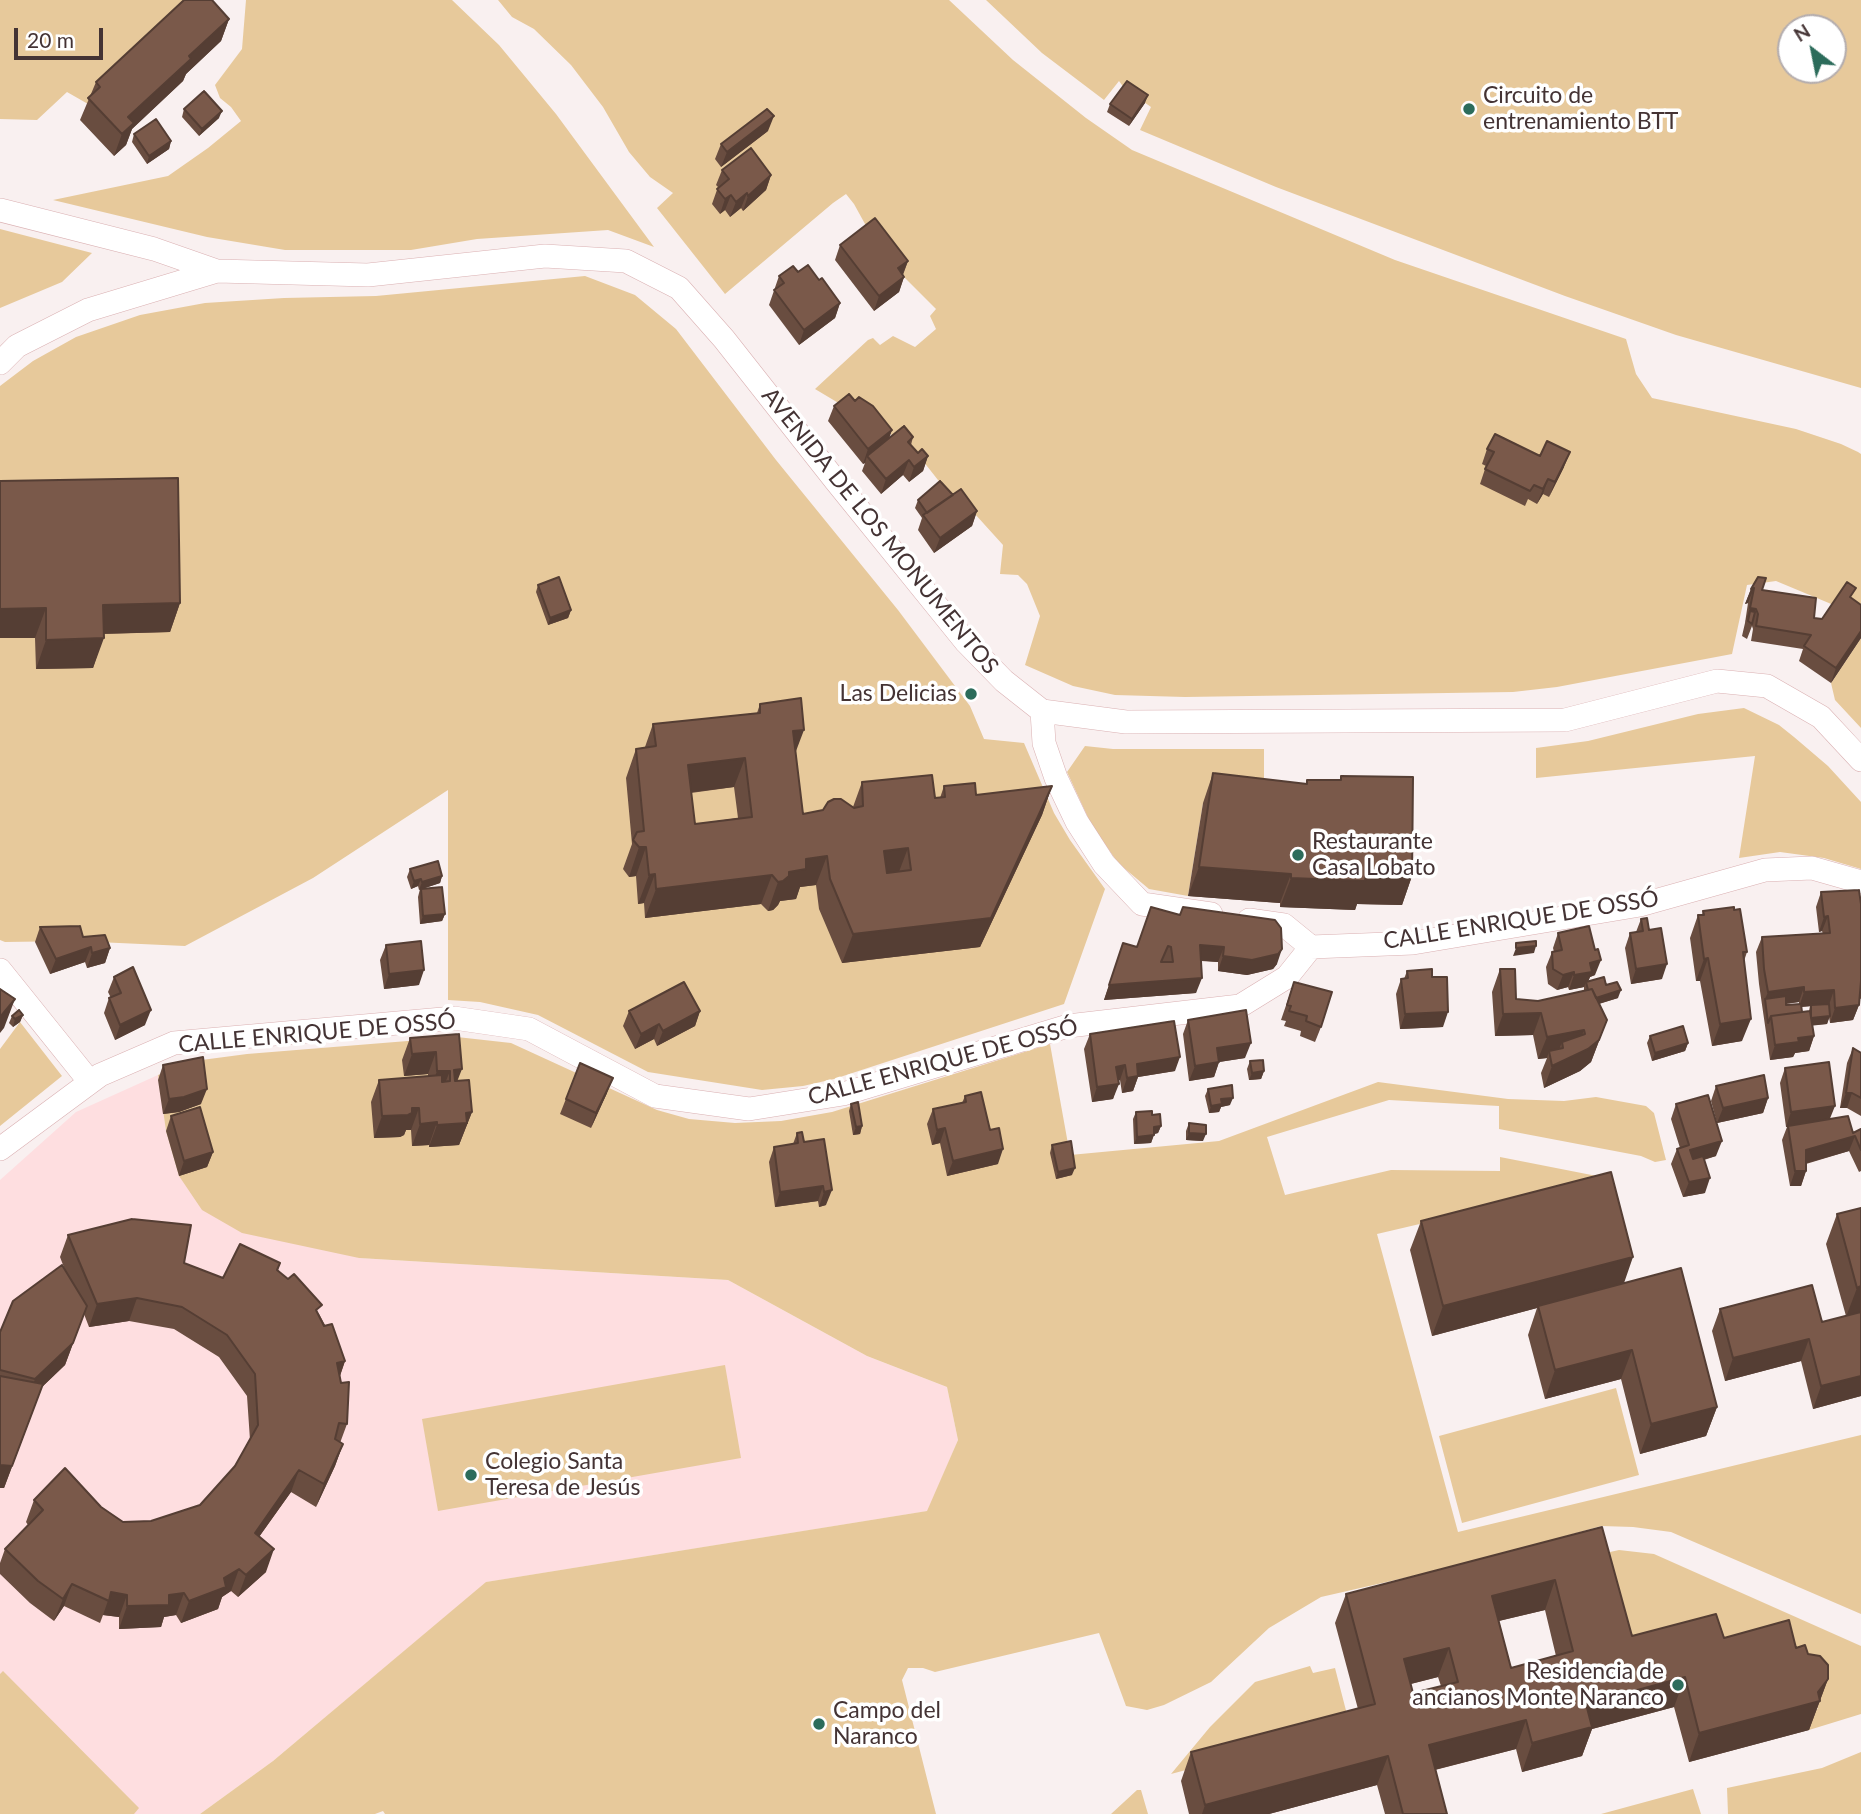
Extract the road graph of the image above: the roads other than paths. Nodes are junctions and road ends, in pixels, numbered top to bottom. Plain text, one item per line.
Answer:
1 (0, 210) edge
2 (217, 271) junction
3 (0, 363) edge
4 (1042, 711) junction
5 (1861, 760) edge
6 (1861, 882) edge
7 (1311, 947) junction
8 (0, 971) edge
9 (90, 1083) junction
10 (0, 1149) edge

1 - 2 street, AVENIDA DE LOS MONUMENTOS
2 - 3 street
2 - 4 street, AVENIDA DE LOS MONUMENTOS
4 - 5 street
4 - 7 street
6 - 7 street, CALLE ENRIQUE DE OSSÓ
7 - 9 street, CALLE ENRIQUE DE OSSÓ
8 - 9 street
9 - 10 street, CALLE ENRIQUE DE OSSÓ

